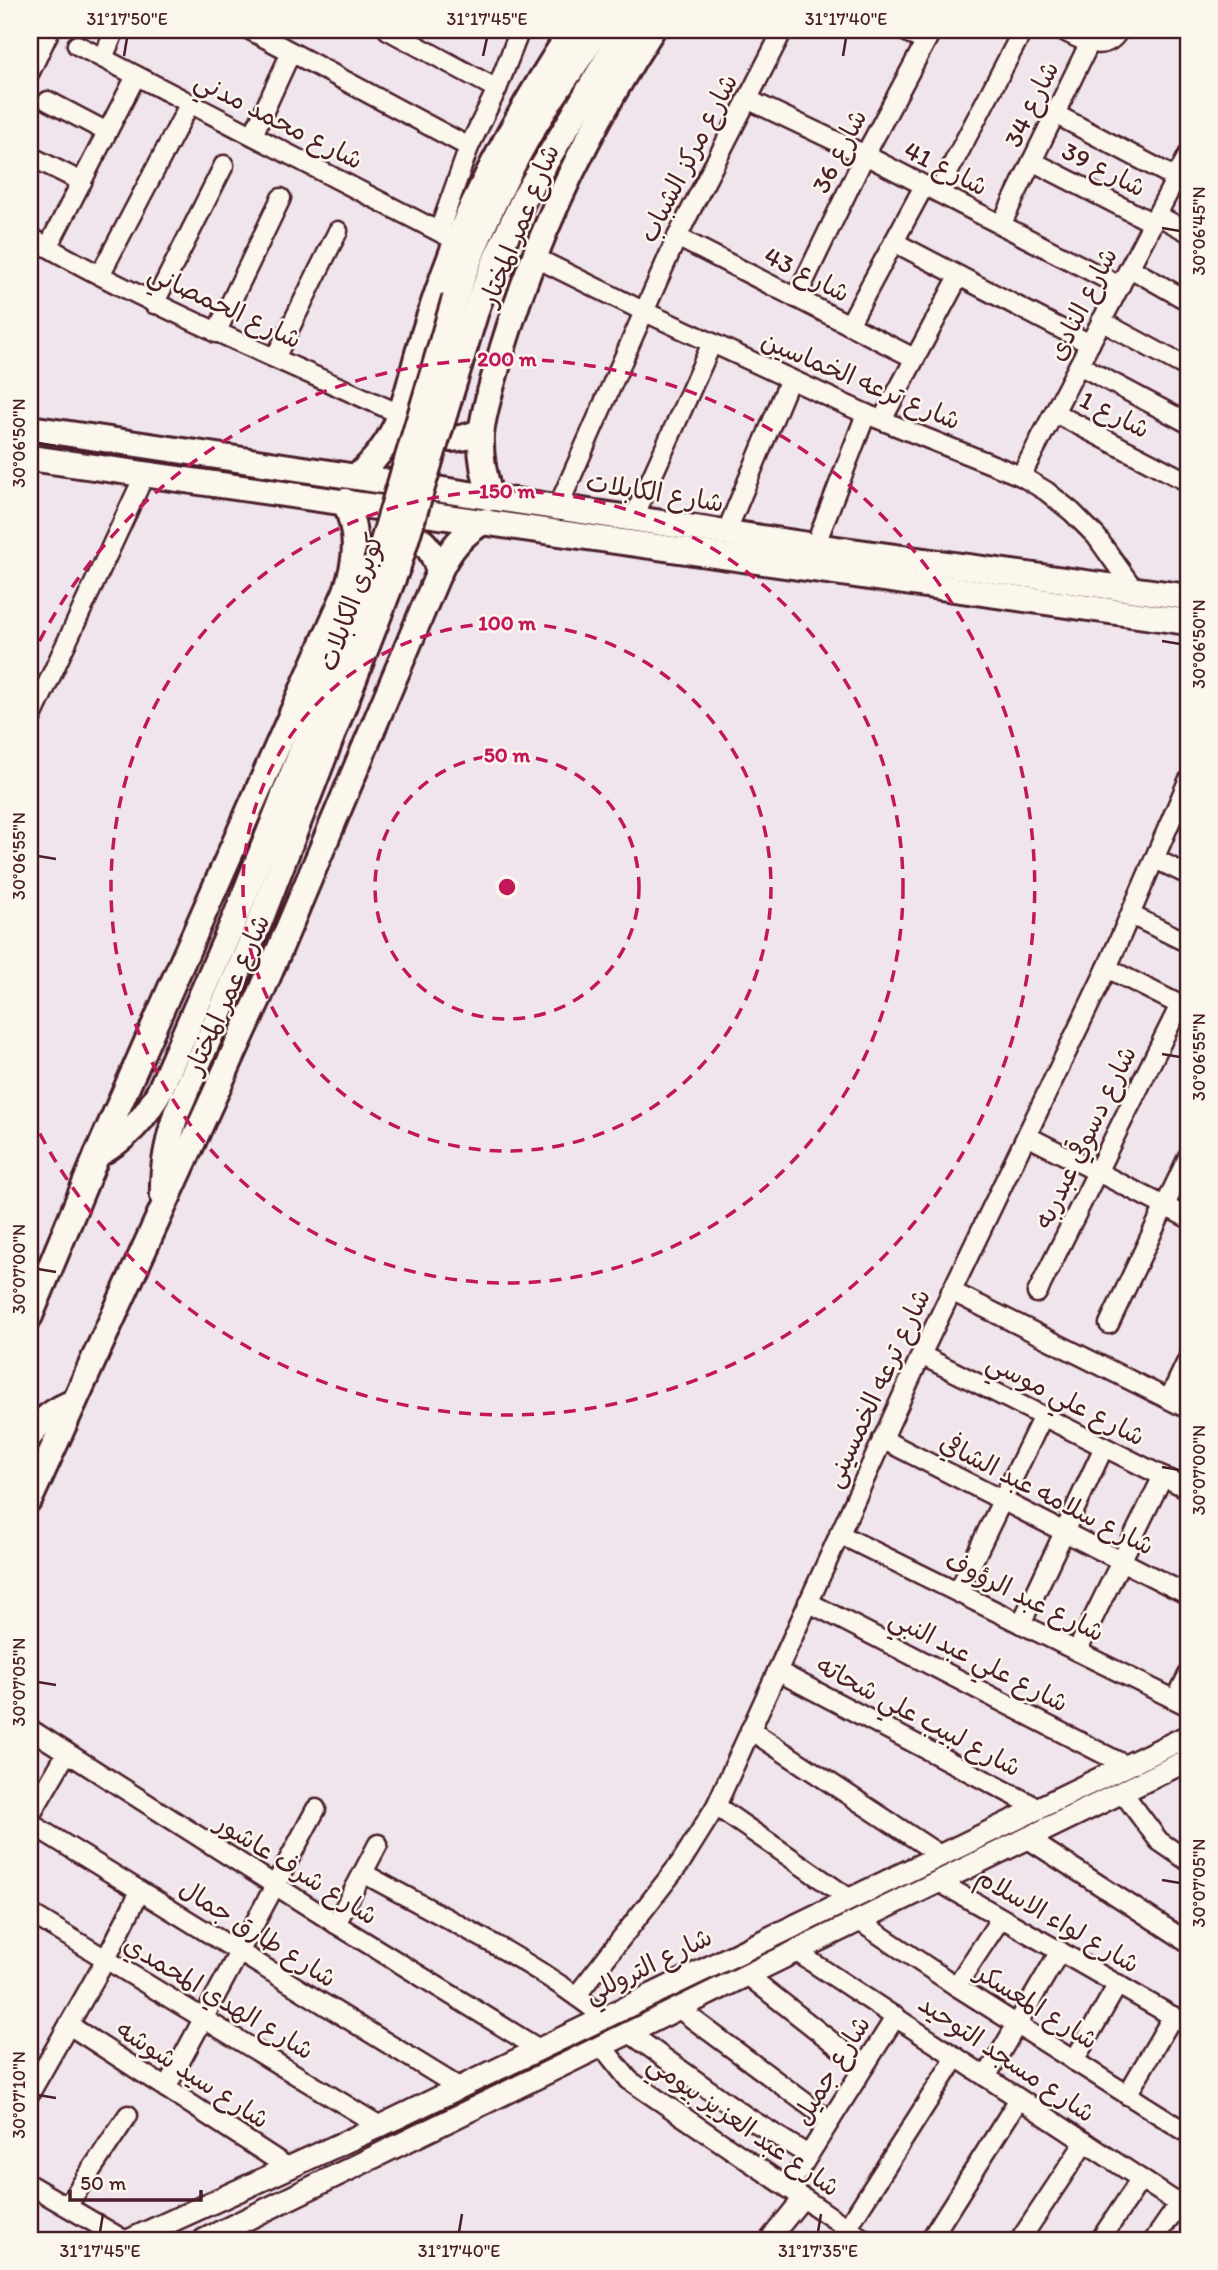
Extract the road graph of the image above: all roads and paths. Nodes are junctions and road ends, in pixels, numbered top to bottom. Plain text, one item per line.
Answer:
1 (50, 30) edge
2 (116, 30) edge
3 (250, 30) edge
4 (388, 30) edge
5 (520, 30) edge
6 (572, 30) edge
7 (598, 30) edge
8 (625, 30) edge
9 (652, 30) edge
10 (783, 30) edge
11 (903, 30) edge
12 (1023, 30) edge
13 (1062, 30) edge
14 (1119, 30) edge
15 (928, 36) edge
16 (1089, 44) junction
17 (77, 45) dead end
18 (291, 52) junction
19 (103, 58) junction
20 (30, 72) edge
21 (136, 76) junction
22 (497, 89) junction
23 (747, 99) junction
24 (48, 101) dead end
25 (190, 103) junction
26 (1055, 114) junction
27 (107, 132) junction
28 (253, 135) junction
29 (469, 147) junction
30 (865, 155) junction
31 (30, 156) edge
32 (1187, 159) edge
33 (1032, 161) junction
34 (223, 165) dead end
35 (1176, 178) junction
36 (82, 182) junction
37 (931, 189) junction
38 (281, 198) dead end
39 (1155, 219) junction
40 (1001, 225) junction
41 (338, 231) dead end
42 (1188, 232) edge
43 (448, 236) junction
44 (30, 237) edge
45 (677, 237) junction
46 (894, 242) junction
47 (48, 247) junction
48 (534, 257) junction
49 (1129, 268) junction
50 (100, 275) junction
51 (959, 276) junction
52 (1120, 286) junction
53 (796, 298) junction
54 (467, 301) junction
55 (1188, 301) edge
56 (154, 304) junction
57 (643, 312) junction
58 (1101, 321) junction
59 (849, 325) junction
60 (216, 333) junction
61 (712, 343) junction
62 (1090, 344) junction
63 (275, 358) junction
64 (914, 358) junction
65 (1079, 365) junction
66 (1188, 368) edge
67 (790, 379) junction
68 (1055, 413) junction
69 (402, 415) junction
70 (874, 417) junction
71 (1188, 423) edge
72 (30, 428) edge
73 (481, 431) junction
74 (30, 458) edge
75 (145, 474) junction
76 (1021, 476) junction
77 (356, 477) junction
78 (1188, 482) edge
79 (491, 498) junction
80 (345, 501) junction
81 (558, 508) junction
82 (632, 519) junction
83 (485, 522) junction
84 (726, 533) junction
85 (815, 546) junction
86 (377, 563) junction
87 (439, 572) junction
88 (1135, 591) junction
89 (1188, 597) edge
90 (1188, 622) edge
91 (30, 720) edge
92 (1188, 781) edge
93 (1182, 811) edge
94 (1155, 859) junction
95 (1188, 875) edge
96 (1130, 915) junction
97 (1188, 943) edge
98 (1107, 968) junction
99 (1184, 1007) edge
100 (1027, 1136) junction
101 (1188, 1157) edge
102 (1097, 1171) junction
103 (1165, 1206) junction
104 (163, 1207) junction
105 (1188, 1217) edge
106 (951, 1291) junction
107 (1037, 1293) dead end
108 (30, 1316) edge
109 (1109, 1324) dead end
110 (921, 1355) junction
111 (1188, 1359) edge
112 (1169, 1399) junction
113 (74, 1402) junction
114 (1188, 1409) edge
115 (1043, 1416) junction
116 (30, 1436) edge
117 (883, 1439) junction
118 (1104, 1447) junction
119 (1163, 1476) junction
120 (1188, 1489) edge
121 (30, 1499) edge
122 (1002, 1500) junction
123 (1064, 1532) junction
124 (839, 1534) junction
125 (1121, 1561) junction
126 (958, 1592) junction
127 (1188, 1595) edge
128 (808, 1601) junction
129 (1021, 1624) junction
130 (1077, 1651) junction
131 (777, 1671) junction
132 (1188, 1675) edge
133 (1182, 1703) edge
134 (30, 1729) edge
135 (750, 1730) junction
136 (1188, 1736) edge
137 (66, 1754) junction
138 (1187, 1763) edge
139 (1125, 1765) junction
140 (1123, 1793) junction
141 (716, 1805) junction
142 (316, 1808) dead end
143 (1038, 1808) junction
144 (30, 1816) edge
145 (30, 1823) edge
146 (1028, 1839) junction
147 (378, 1844) dead end
148 (940, 1855) junction
149 (1188, 1861) edge
150 (363, 1873) junction
151 (939, 1882) junction
152 (275, 1886) junction
153 (140, 1891) junction
154 (850, 1899) junction
155 (1001, 1918) junction
156 (859, 1921) junction
157 (32, 1922) edge
158 (336, 1924) junction
159 (1188, 1942) edge
160 (795, 1951) junction
161 (1060, 1951) junction
162 (239, 1952) junction
163 (106, 1959) junction
164 (747, 1975) junction
165 (1118, 1984) junction
166 (956, 1986) junction
167 (577, 1995) junction
168 (678, 2008) junction
169 (896, 2016) junction
170 (204, 2018) junction
171 (605, 2018) junction
172 (1180, 2020) edge
173 (68, 2025) junction
174 (1016, 2025) junction
175 (628, 2032) junction
176 (601, 2045) junction
177 (539, 2049) junction
178 (956, 2057) junction
179 (1074, 2062) junction
180 (864, 2067) junction
181 (986, 2077) junction
182 (166, 2088) junction
183 (460, 2088) junction
184 (30, 2093) edge
185 (1127, 2095) junction
186 (1019, 2099) junction
187 (128, 2115) dead end
188 (830, 2121) junction
189 (380, 2126) junction
190 (1188, 2133) edge
191 (350, 2140) junction
192 (1086, 2142) junction
193 (808, 2155) junction
194 (361, 2163) junction
195 (289, 2168) junction
196 (1141, 2179) junction
197 (30, 2185) edge
198 (795, 2193) junction
199 (66, 2206) junction
200 (1184, 2207) edge
201 (847, 2228) junction
202 (124, 2240) edge
203 (130, 2240) edge
204 (204, 2240) edge
205 (769, 2240) edge
206 (865, 2240) edge
207 (930, 2240) edge
208 (1020, 2240) edge
209 (1100, 2240) edge
210 (1154, 2240) edge

1 - 20 street
2 - 19 street
3 - 18 street
4 - 22 street
5 - 22 street, شارع عمر المختار
6 - 43 main road, شارع عمر المختار
7 - 54 main road, كوبرى الكابلات
8 - 54 main road, كوبرى الكابلات
9 - 48 main road, شارع عمر المختار
10 - 23 street, شارع مركز الشباب
11 - 15 street
12 - 37 street
13 - 16 street
14 - 16 street
15 - 30 street, شارع 36
16 - 26 street, شارع 34
17 - 19 street, شارع محمد مدني
18 - 28 street
18 - 29 street
19 - 21 street, شارع محمد مدني
21 - 25 street, شارع محمد مدني
21 - 27 street
22 - 29 street, شارع عمر المختار
23 - 30 street, شارع 41
23 - 45 street, شارع مركز الشباب
24 - 27 street
25 - 28 street, شارع محمد مدني
25 - 50 street
26 - 33 street, شارع 34
26 - 35 street
27 - 36 street
28 - 43 street, شارع محمد مدني
29 - 43 street, شارع عمر المختار
30 - 37 street, شارع 41
30 - 53 street, شارع 36
31 - 36 street
32 - 35 street, شارع النادى
33 - 39 street, شارع 39
33 - 40 street, شارع 34
34 - 56 street
35 - 39 street, شارع النادى
36 - 47 street
37 - 40 street, شارع 41
37 - 46 street
38 - 60 street
39 - 42 street, شارع 39
39 - 49 street, شارع النادى
40 - 52 street, شارع 41
41 - 63 street
43 - 69 main road, شارع عمر المختار
44 - 47 street, شارع الحمصاني
45 - 53 street, شارع 43
45 - 57 street, شارع مركز الشباب
46 - 51 street
46 - 59 street
47 - 50 street, شارع الحمصاني
48 - 57 street, شارع ترعه الخماسين
48 - 73 main road, شارع عمر المختار
49 - 52 street, شارع النادى
49 - 55 street
50 - 56 street, شارع الحمصاني
51 - 62 street
51 - 64 street
52 - 58 street, شارع النادى
53 - 59 street, شارع 43
54 - 86 main road, كوبرى الكابلات, bridge
56 - 60 street, شارع الحمصاني
57 - 61 street, شارع ترعه الخماسين
57 - 81 street, شارع مركز الشباب
58 - 62 street, شارع النادى
58 - 66 street
59 - 64 street, شارع 43
60 - 63 street, شارع الحمصاني
61 - 67 street, شارع ترعه الخماسين
61 - 82 street
62 - 65 street, شارع النادى
63 - 69 street, شارع الحمصاني
64 - 70 street
65 - 68 street, شارع النادى
65 - 71 street
67 - 70 street, شارع ترعه الخماسين
67 - 84 street
68 - 76 street, شارع النادى
68 - 78 street, شارع 1
69 - 73 main road
69 - 77 main road, شارع عمر المختار
70 - 76 street, شارع ترعه الخماسين
70 - 85 street
72 - 77 main road, شارع الكابلات
73 - 79 main road, شارع عمر المختار
74 - 75 main road, شارع الكابلات
75 - 80 main road, شارع الكابلات
75 - 91 street
76 - 88 street, شارع ترعه الخماسين
77 - 79 main road, شارع الكابلات
79 - 81 main road, شارع الكابلات
80 - 83 main road, شارع الكابلات
80 - 86 main road
81 - 82 main road, شارع الكابلات
82 - 84 main road, شارع الكابلات
83 - 87 main road, شارع عمر المختار
83 - 90 main road, شارع الكابلات
84 - 85 main road, شارع الكابلات
85 - 88 main road, شارع الكابلات
86 - 87 main road
86 - 104 main road, كوبرى الكابلات
86 - 108 main road, كوبرى الكابلات
87 - 104 main road, شارع عمر المختار
88 - 89 main road, شارع الكابلات
92 - 93 street, شارع ترعه الخمسينى
93 - 94 street, شارع ترعه الخمسينى
94 - 95 street
94 - 96 street, شارع ترعه الخمسينى
96 - 97 street
96 - 98 street, شارع ترعه الخمسينى
98 - 99 street
98 - 100 street, شارع ترعه الخمسينى
99 - 102 street, شارع دسوقي عبدربه
100 - 102 street
100 - 106 street, شارع ترعه الخمسينى
101 - 103 street
102 - 103 street
102 - 107 street, شارع دسوقي عبدربه
103 - 105 street
103 - 109 street
104 - 113 main road, شارع عمر المختار
106 - 110 street, شارع ترعه الخمسينى
106 - 112 street
110 - 115 street, شارع علي موسي
110 - 117 street, شارع ترعه الخمسينى
111 - 112 street
112 - 114 street
113 - 116 main road
113 - 121 main road, شارع عمر المختار
115 - 118 street, شارع علي موسي
115 - 122 street
117 - 122 street, شارع سلامه عبد الشافي
117 - 124 street, شارع ترعه الخمسينى
118 - 119 street, شارع علي موسي
118 - 123 street
119 - 120 street, شارع علي موسي
119 - 125 street
122 - 123 street, شارع سلامه عبد الشافي
122 - 126 street
123 - 125 street, شارع سلامه عبد الشافي
123 - 129 street
124 - 126 street, شارع عبد الرؤوف
124 - 128 street, شارع ترعه الخمسينى
125 - 127 street, شارع سلامه عبد الشافي
125 - 130 street
126 - 129 street, شارع عبد الرؤوف
128 - 131 street, شارع ترعه الخمسينى
128 - 139 street, شارع علي عبد النبي
129 - 130 street, شارع عبد الرؤوف
130 - 133 street, شارع عبد الرؤوف
131 - 135 street, شارع ترعه الخمسينى
131 - 143 street, شارع لبيب علي شحاته
132 - 133 street
134 - 137 street, شارع شرف عاشور
135 - 141 street, شارع ترعه الخمسينى
135 - 148 street
136 - 139 street, شارع التروللي
137 - 144 street
137 - 152 street, شارع شرف عاشور
138 - 140 street, شارع التروللي
139 - 143 street, شارع التروللي
140 - 146 street, شارع التروللي
140 - 149 street
141 - 154 street
141 - 167 street, شارع ترعه الخمسينى
142 - 152 street
143 - 148 street, شارع التروللي
145 - 153 street, شارع طارق جمال
146 - 151 street, شارع التروللي
146 - 159 street
147 - 150 street
148 - 154 street, شارع التروللي
150 - 158 street
150 - 167 street
151 - 155 street, شارع لواء الاسلام
151 - 156 street, شارع التروللي
152 - 158 street, شارع شرف عاشور
152 - 162 street
153 - 162 street, شارع طارق جمال
153 - 163 street
154 - 171 street, شارع التروللي
155 - 161 street, شارع لواء الاسلام
155 - 166 street
156 - 160 street, شارع التروللي
156 - 166 street, شارع المعسكر
157 - 163 street, شارع الهدي المحمدي
158 - 177 street, شارع شرف عاشور
160 - 164 street, شارع التروللي
160 - 169 street, شارع مسجد التوحيد
161 - 165 street, شارع لواء الاسلام
161 - 174 street
162 - 170 street
162 - 183 street, شارع طارق جمال
163 - 170 street, شارع الهدي المحمدي
163 - 173 street
164 - 168 street, شارع التروللي
164 - 180 street
165 - 172 street, شارع لواء الاسلام
165 - 179 street
166 - 174 street, شارع المعسكر
167 - 171 street
168 - 175 street, شارع التروللي
168 - 188 street
169 - 178 street, شارع مسجد التوحيد
169 - 180 street, شارع جميل
170 - 182 street
170 - 189 street, شارع الهدي المحمدي
171 - 177 street, شارع التروللي
172 - 185 street
173 - 182 street, شارع سيد شوشه
173 - 184 street
174 - 179 street, شارع المعسكر
174 - 181 street
175 - 176 street, شارع التروللي
175 - 193 street
176 - 194 street, شارع التروللي
176 - 198 street, شارع عبد العزيز بيومي
177 - 183 street, شارع التروللي
178 - 181 street, شارع مسجد التوحيد
178 - 201 street
179 - 185 street, شارع المعسكر
180 - 188 street, شارع جميل
181 - 186 street, شارع مسجد التوحيد
182 - 195 street, شارع سيد شوشه
183 - 189 street, شارع التروللي
185 - 190 street, شارع المعسكر
186 - 192 street, شارع مسجد التوحيد
186 - 207 street
187 - 199 street
188 - 193 street, شارع جميل
189 - 191 street, شارع التروللي
191 - 194 street
191 - 195 street, شارع التروللي
192 - 196 street, شارع مسجد التوحيد
192 - 208 street
193 - 198 street, شارع جميل
194 - 204 street, شارع التروللي
195 - 203 street, شارع التروللي
196 - 200 street, شارع مسجد التوحيد
196 - 209 street
197 - 199 street
198 - 201 street, شارع عبد العزيز بيومي
198 - 205 street, شارع جميل
199 - 202 street
200 - 210 street
201 - 206 street, شارع عبد العزيز بيومي

